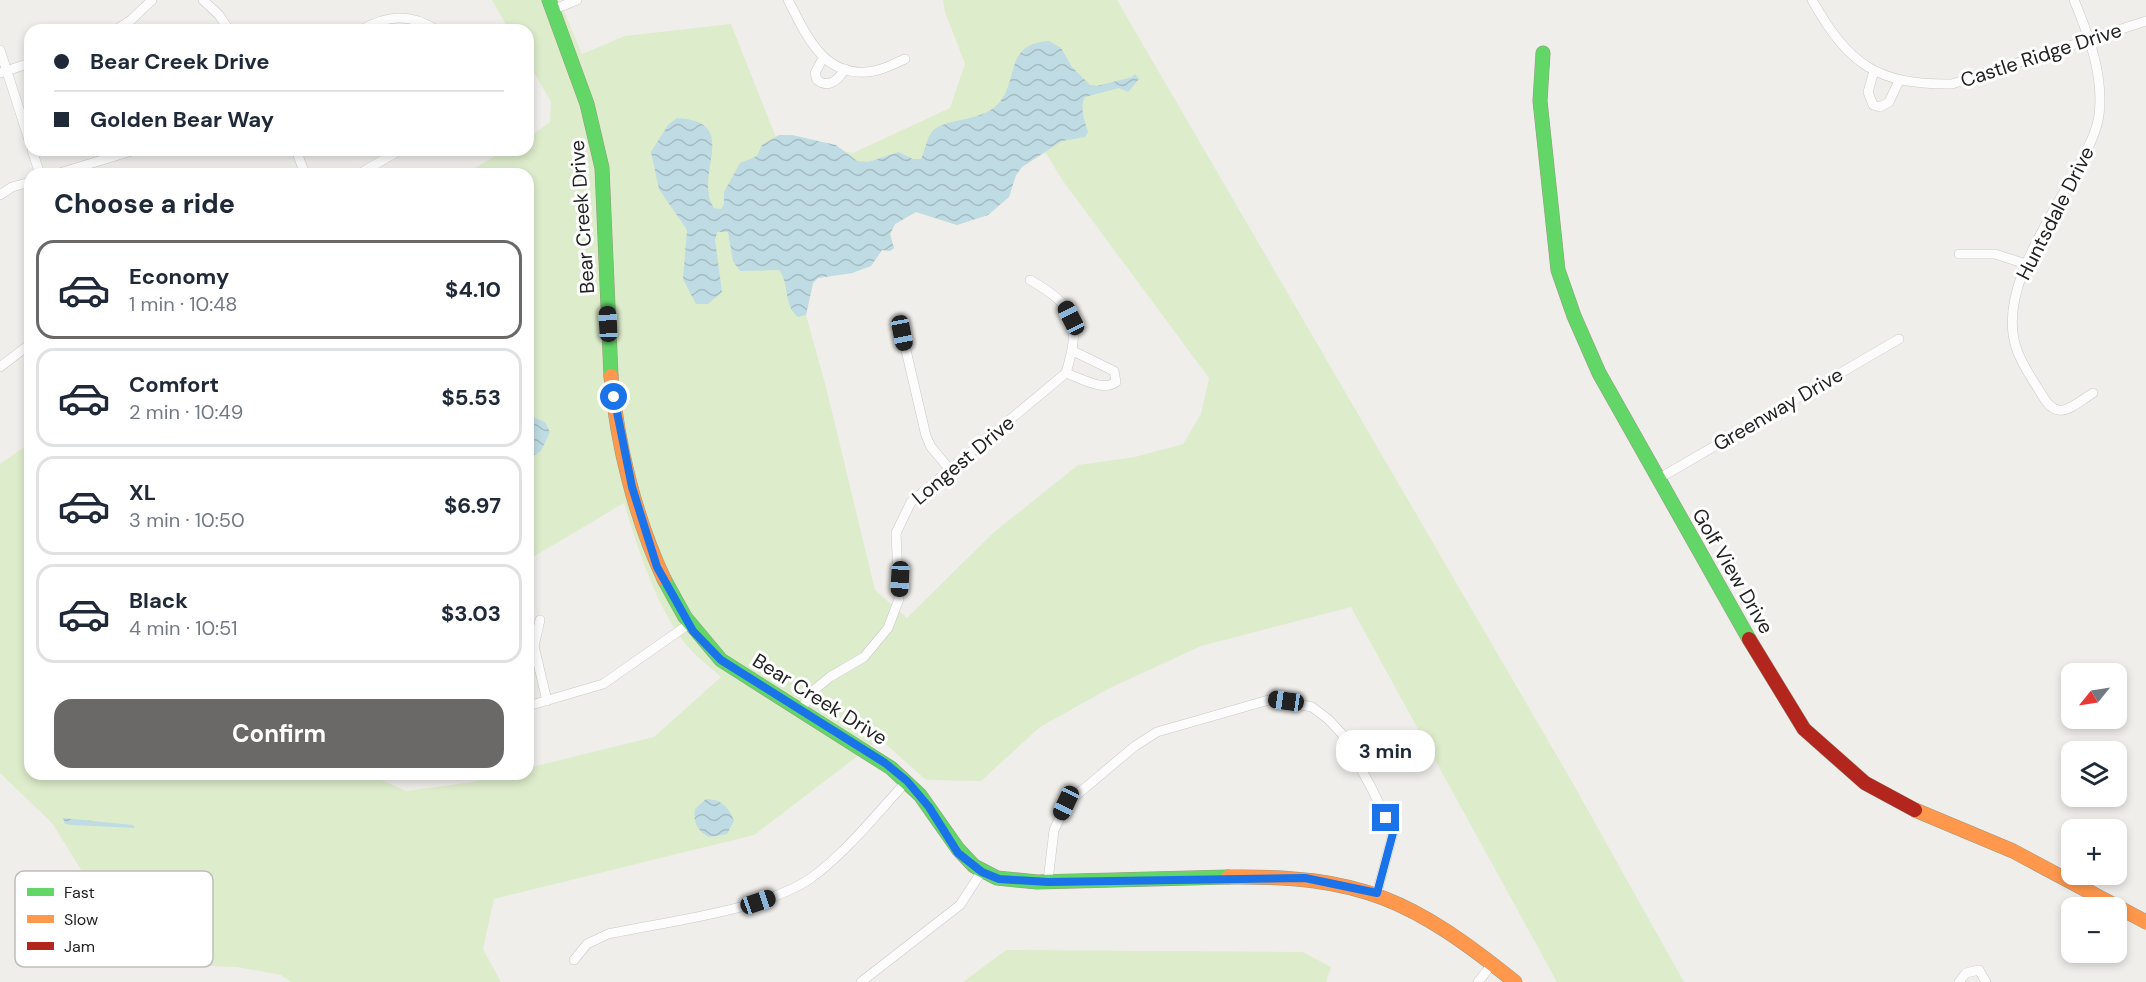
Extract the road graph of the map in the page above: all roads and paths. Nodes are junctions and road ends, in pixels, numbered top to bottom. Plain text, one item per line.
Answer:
1 (152, 0) edge
2 (203, 0) edge
3 (577, 0) edge
4 (788, 0) edge
5 (1812, 0) edge
6 (2074, 0) edge
7 (550, 5) edge
8 (2146, 21) edge
9 (125, 24) edge
10 (225, 24) edge
11 (371, 24) edge
12 (427, 24) edge
13 (2089, 40) junction
14 (0, 50) edge
15 (1543, 53) dead end
16 (823, 58) junction
17 (905, 59) dead end
18 (24, 65) edge
19 (845, 69) junction
20 (1874, 71) junction
21 (3, 72) edge
22 (1899, 81) junction
23 (24, 127) edge
24 (115, 156) edge
25 (390, 156) edge
26 (76, 168) edge
27 (369, 168) edge
28 (24, 184) edge
29 (0, 195) edge
30 (1959, 254) dead end
31 (2026, 264) junction
32 (1030, 280) dead end
33 (902, 333) dead end
34 (1899, 339) dead end
35 (24, 349) edge
36 (1072, 351) junction
37 (0, 367) edge
38 (1066, 373) junction
39 (2093, 393) dead end
40 (951, 471) junction
41 (1658, 479) junction
42 (540, 620) dead end
43 (689, 624) junction
44 (547, 701) junction
45 (534, 704) edge
46 (800, 711) junction
47 (907, 781) junction
48 (982, 872) junction
49 (1048, 882) junction
50 (1377, 893) junction
51 (2146, 922) edge
52 (574, 960) dead end
53 (1492, 964) junction
54 (861, 982) edge
55 (1478, 982) edge
56 (1515, 982) edge
57 (1959, 982) edge
58 (1986, 982) edge

1 - 9 street
2 - 10 street
3 - 7 street
4 - 16 street
5 - 20 street, Castle Ridge Drive
6 - 13 street, Huntsdale Drive
7 - 43 street, Bear Creek Drive
8 - 13 street, Castle Ridge Drive
11 - 12 street
13 - 22 street, Castle Ridge Drive
13 - 31 street, Huntsdale Drive
14 - 21 street
15 - 41 street, Golf View Drive
16 - 19 street
16 - 19 street
17 - 19 street
18 - 21 street
20 - 22 street, Castle Ridge Drive
20 - 22 street
21 - 23 street
24 - 26 street
25 - 27 street
28 - 29 street
30 - 31 street
31 - 39 street, Huntsdale Drive
32 - 36 street
33 - 40 street
34 - 41 street, Greenway Drive
35 - 37 street
36 - 38 street
36 - 38 street
38 - 40 street, Longest Drive
40 - 46 street, Longest Drive
41 - 51 street, Golf View Drive
42 - 44 street
43 - 44 street
43 - 46 street, Bear Creek Drive
44 - 45 street
46 - 47 street, Bear Creek Drive
47 - 48 street, Bear Creek Drive
47 - 52 street
48 - 49 street, Bear Creek Drive
48 - 54 street
49 - 50 street, Bear Creek Drive
49 - 50 street
50 - 53 street, Bear Creek Drive
53 - 55 street
53 - 56 street, Bear Creek Drive
57 - 58 street

